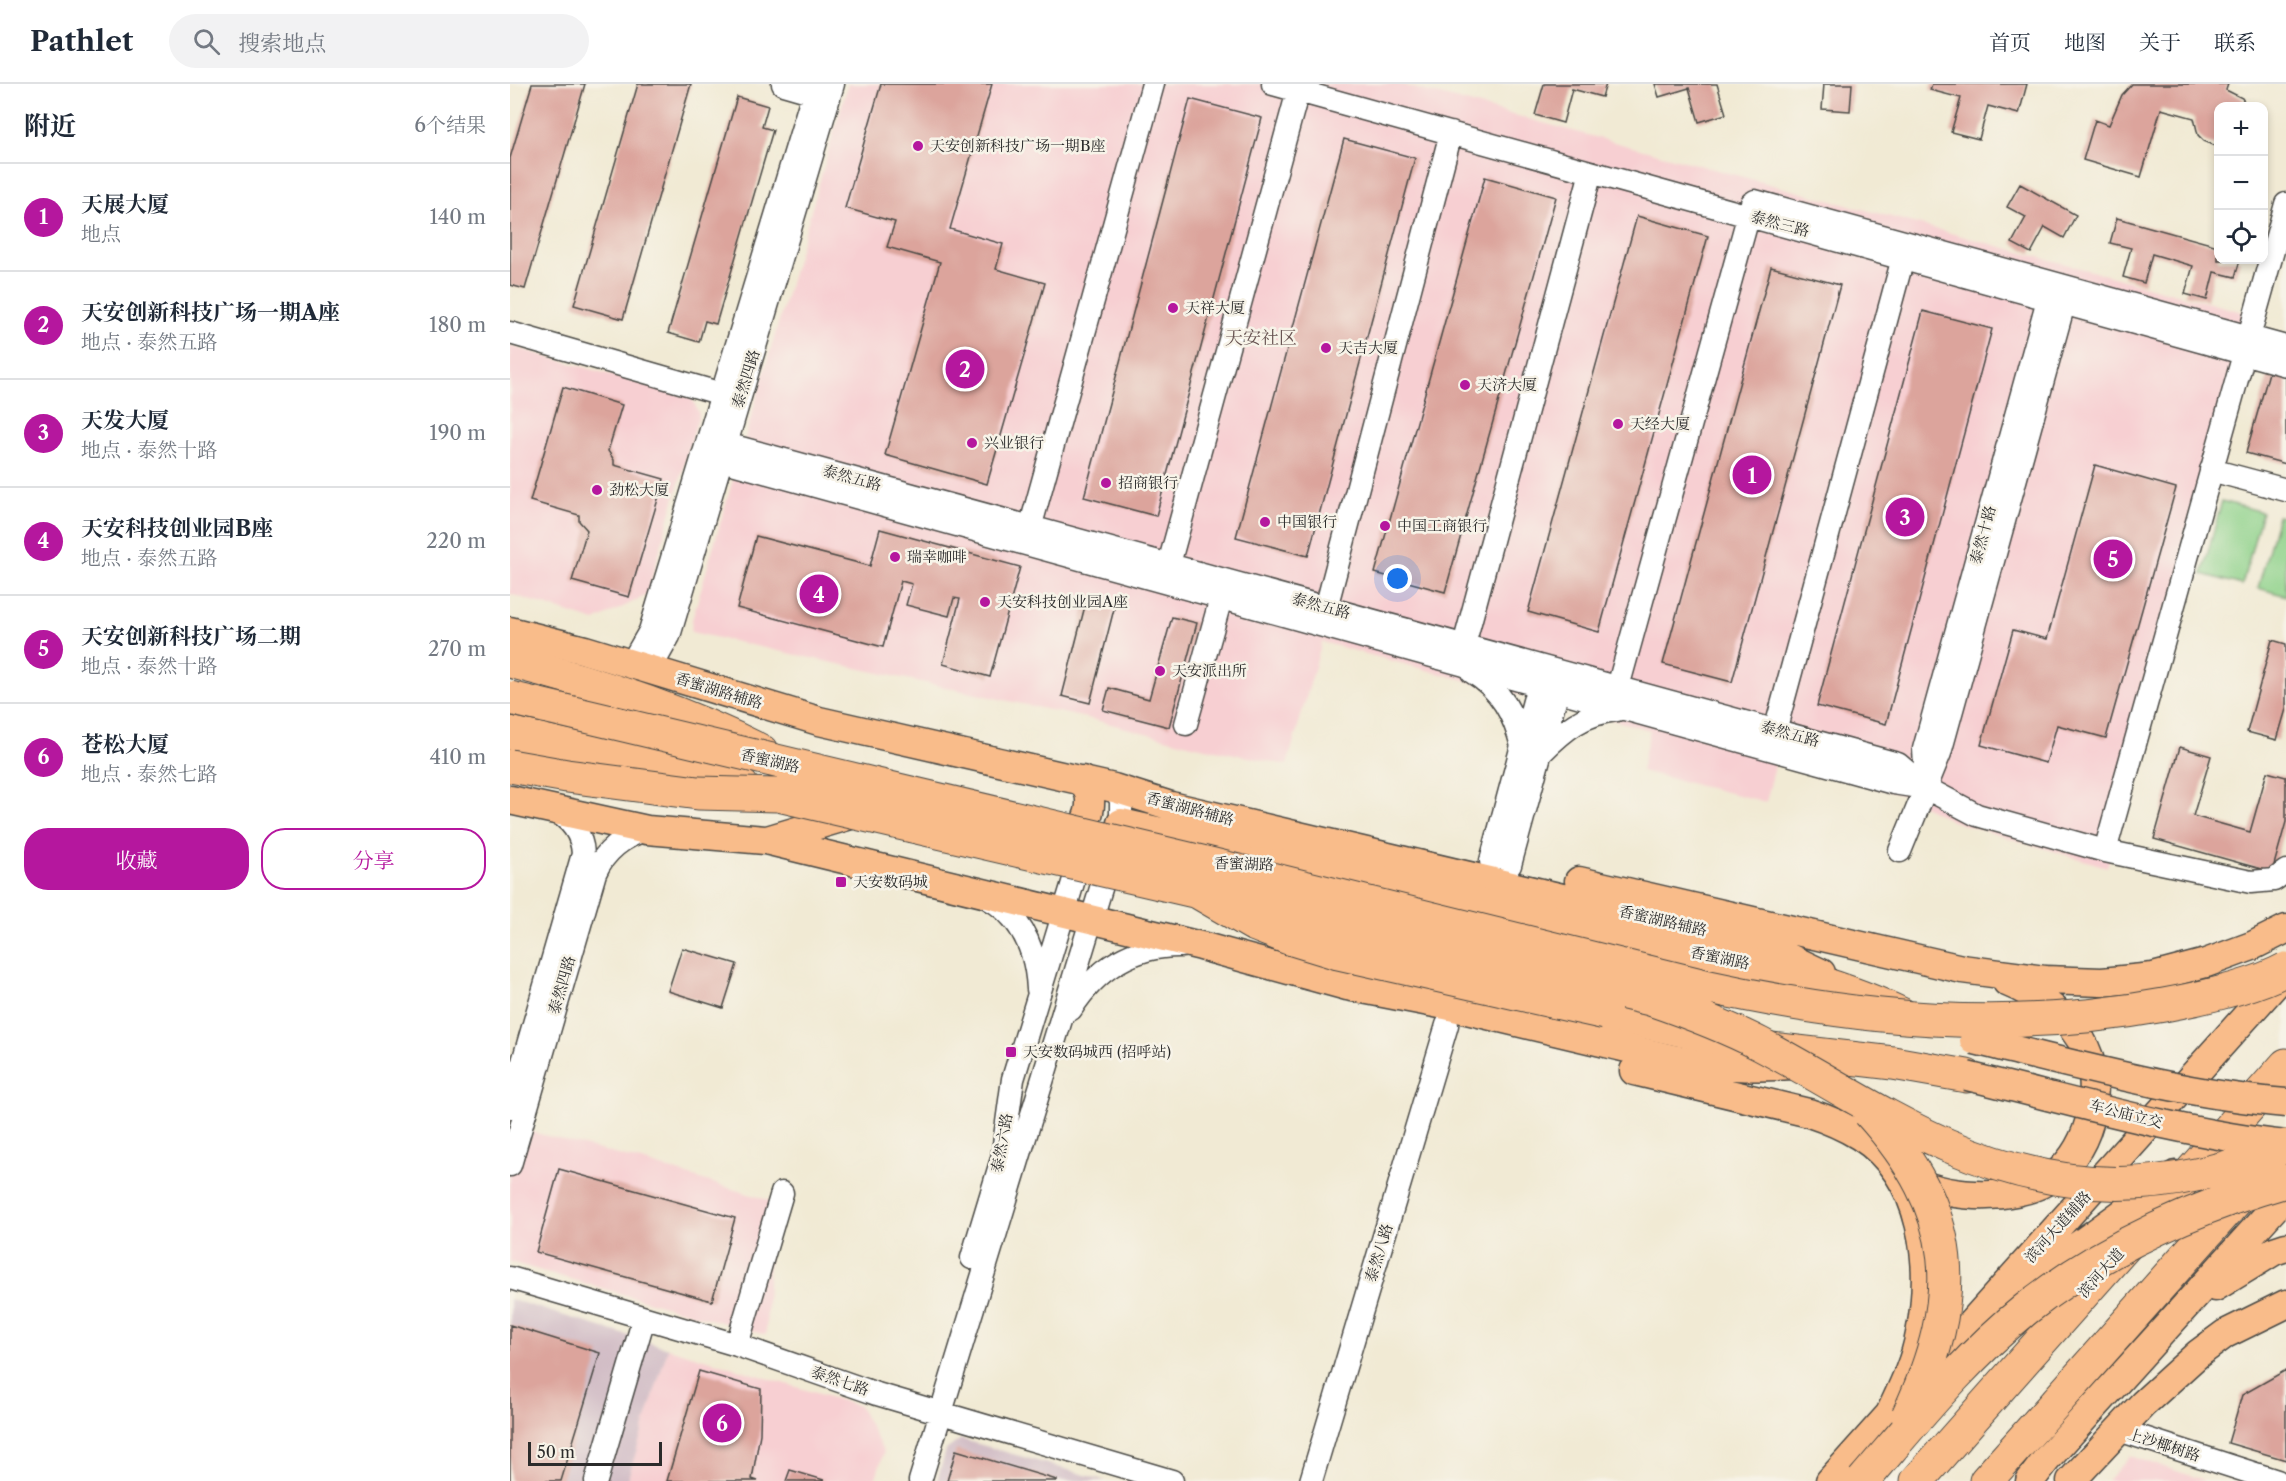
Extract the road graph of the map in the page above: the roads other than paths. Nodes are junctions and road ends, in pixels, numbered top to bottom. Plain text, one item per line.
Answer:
1 (783, 84) edge
2 (1153, 84) edge
3 (1273, 84) edge
4 (1328, 84) edge
5 (826, 88) edge
6 (1298, 91) junction
7 (1452, 134) junction
8 (1592, 172) junction
9 (2286, 204) edge
10 (1751, 208) junction
11 (1903, 258) junction
12 (2058, 293) junction
13 (510, 333) edge
14 (2246, 345) junction
15 (2286, 347) edge
16 (2286, 365) edge
17 (722, 394) junction
18 (715, 449) junction
19 (2211, 470) junction
20 (2286, 490) edge
21 (1028, 535) junction
22 (1169, 564) junction
23 (1221, 598) junction
24 (1326, 608) junction
25 (510, 630) edge
26 (1461, 654) junction
27 (510, 661) edge
28 (641, 667) junction
29 (1550, 679) junction
30 (510, 698) edge
31 (1621, 698) junction
32 (1186, 724) dead end
33 (1775, 731) junction
34 (510, 734) edge
35 (1531, 750) junction
36 (510, 766) edge
37 (782, 780) junction
38 (1082, 780) junction
39 (1114, 788) junction
40 (1926, 788) junction
41 (510, 800) edge
42 (549, 808) junction
43 (1121, 823) junction
44 (647, 830) junction
45 (765, 840) junction
46 (1900, 851) dead end
47 (2105, 851) junction
48 (1378, 854) junction
49 (1500, 863) junction
50 (2286, 871) edge
51 (1202, 878) junction
52 (977, 892) junction
53 (1063, 913) junction
54 (1092, 920) junction
55 (2286, 929) edge
56 (1201, 946) junction
57 (1962, 969) junction
58 (2286, 970) edge
59 (1347, 986) junction
60 (1039, 994) junction
61 (1865, 997) junction
62 (1447, 1025) junction
63 (1057, 1037) junction
64 (1974, 1040) joint
65 (1863, 1059) junction
66 (2286, 1065) edge
67 (1967, 1076) joint
68 (1852, 1096) junction
69 (2286, 1102) edge
70 (510, 1107) edge
71 (2286, 1145) edge
72 (2211, 1149) junction
73 (510, 1165) edge
74 (1896, 1171) junction
75 (2286, 1181) edge
76 (782, 1193) dead end
77 (2286, 1195) edge
78 (2286, 1246) edge
79 (510, 1278) edge
80 (2286, 1304) edge
81 (2186, 1306) junction
82 (644, 1318) junction
83 (1971, 1324) junction
84 (737, 1345) junction
85 (2131, 1367) junction
86 (933, 1411) junction
87 (1889, 1416) junction
88 (2119, 1430) junction
89 (1888, 1452) junction
90 (2091, 1460) junction
91 (2038, 1470) edge
92 (596, 1481) edge
93 (903, 1481) edge
94 (920, 1481) edge
95 (1172, 1481) edge
96 (1311, 1481) edge
97 (1830, 1481) edge
98 (1863, 1481) edge
99 (1917, 1481) edge
100 (1986, 1481) edge
101 (2022, 1481) edge
102 (2071, 1481) edge
103 (2277, 1481) edge

1 - 5 street
2 - 21 street
3 - 6 street, 泰然三路
4 - 10 street, 泰然三路
5 - 17 street, 泰然四路
5 - 18 street, 泰然四路
6 - 7 street, 泰然三路
6 - 22 street
7 - 8 street, 泰然三路
7 - 24 street
8 - 10 street, 泰然三路
8 - 26 street
9 - 14 street
10 - 11 street, 泰然三路
10 - 12 street, 泰然三路
10 - 31 street
11 - 12 street, 泰然三路
11 - 33 street
12 - 14 street, 泰然三路
12 - 40 street, 泰然十路
13 - 17 street
14 - 15 street, 泰然三路
14 - 16 street, 泰然三路
14 - 19 street
17 - 18 street, 泰然四路
18 - 21 street, 泰然五路
18 - 28 street, 泰然四路
19 - 20 street
19 - 47 street
21 - 22 street, 泰然五路
21 - 23 street, 泰然五路
22 - 24 street, 泰然五路
23 - 26 street, 泰然五路
23 - 32 street
24 - 26 street, 泰然五路
25 - 28 main road, 香蜜湖路辅路
26 - 29 street, 泰然五路
26 - 35 street
27 - 37 highway, bridge
28 - 38 main road, 香蜜湖路辅路
29 - 31 street, 泰然五路
29 - 35 street
30 - 37 highway, 香蜜湖路, bridge
31 - 33 street, 泰然五路
31 - 35 street
31 - 40 street, 泰然五路
33 - 40 street, 泰然五路
34 - 37 highway, 香蜜湖路, bridge
35 - 49 street
36 - 37 highway, bridge
37 - 51 highway, 香蜜湖路, bridge
38 - 39 main road, 香蜜湖路辅路
38 - 45 main road
39 - 43 street, 泰然六路
39 - 48 main road, 香蜜湖路辅路
39 - 49 main road
40 - 46 street, 泰然十路
40 - 47 street, 泰然五路
41 - 42 main road
42 - 44 main road
42 - 70 street, 泰然四路
43 - 48 main road
43 - 53 street, 泰然六路
43 - 54 street, 泰然六路
44 - 45 main road
44 - 73 street, 泰然四路
45 - 52 main road
47 - 50 street, 泰然五路
48 - 61 main road, 香蜜湖路辅路
49 - 57 main road
51 - 58 highway, bridge
51 - 61 highway, 香蜜湖路, bridge
51 - 65 highway, 香蜜湖路, bridge
51 - 68 highway, bridge
52 - 53 main road
52 - 60 street
53 - 54 main road
53 - 60 street, 泰然六路
54 - 56 main road
54 - 63 street, 泰然六路
55 - 57 main road
56 - 59 main road
56 - 63 street, 泰然六路
57 - 74 main road
58 - 83 main road, 滨河大道辅路
59 - 62 main road
59 - 65 main road
60 - 86 street, 泰然六路
61 - 64 highway, 香蜜湖路
62 - 74 main road
62 - 96 street, 泰然八路
63 - 86 street, 泰然六路
64 - 69 main road, bridge
65 - 67 highway, 香蜜湖路
66 - 72 highway, 滨河大道
67 - 71 main road, 车公庙立交, bridge
68 - 71 highway, bridge
68 - 89 highway, bridge
71 - 100 highway
72 - 83 main road
72 - 99 highway, 滨河大道
74 - 87 main road
75 - 89 highway, bridge
76 - 84 street
77 - 81 main road
78 - 81 main road
79 - 82 street, 泰然七路
80 - 88 main road
81 - 85 main road
82 - 84 street, 泰然七路
82 - 92 street
83 - 87 main road, 滨河大道辅路
84 - 86 street, 泰然七路
85 - 90 main road
85 - 91 main road
86 - 93 street, 泰然六路
86 - 94 street, 泰然六路
86 - 95 street, 泰然七路
87 - 97 main road, 滨河大道辅路
88 - 90 main road
88 - 103 street, 上沙椰树路
89 - 98 highway, bridge
90 - 102 main road
91 - 101 main road

